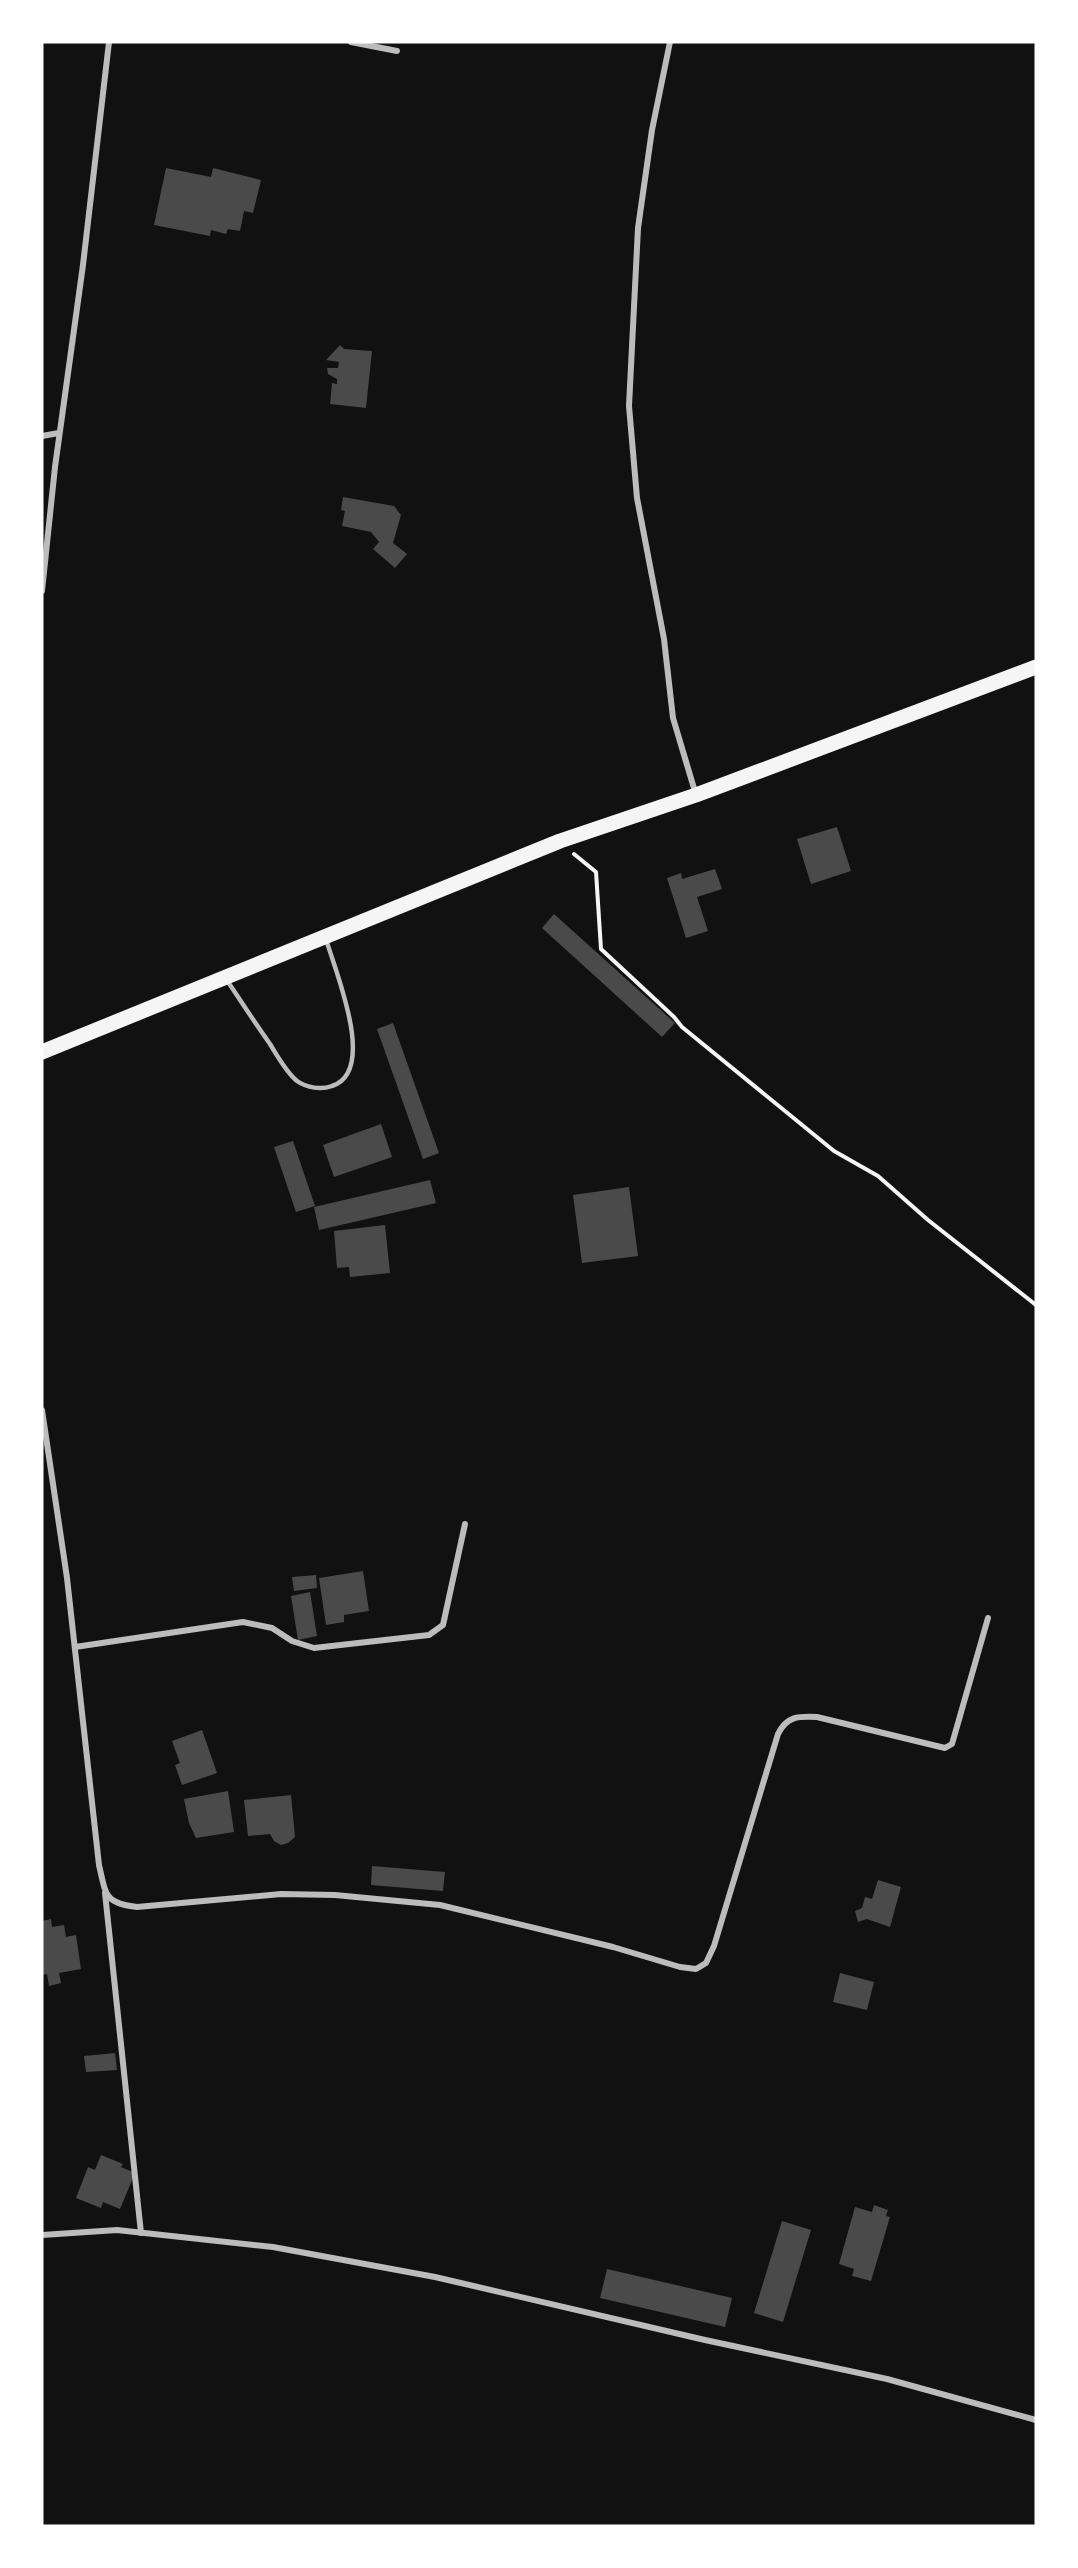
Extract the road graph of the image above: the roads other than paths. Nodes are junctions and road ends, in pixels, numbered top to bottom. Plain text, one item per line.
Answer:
1 (109, 42) edge
2 (351, 42) edge
3 (670, 42) edge
4 (397, 51) dead end
5 (60, 433) junction
6 (42, 436) edge
7 (42, 591) edge
8 (1036, 667) edge
9 (696, 795) junction
10 (325, 937) junction
11 (225, 977) junction
12 (42, 1052) edge
13 (42, 1410) edge
14 (465, 1524) dead end
15 (988, 1618) dead end
16 (75, 1647) junction
17 (105, 1893) junction
18 (141, 2233) junction
19 (42, 2235) edge
20 (1036, 2420) edge

1 - 5 street
2 - 4 street
3 - 9 street
5 - 6 street
5 - 7 street
8 - 9 main road
9 - 10 main road
10 - 11 main road
10 - 11 lane
11 - 12 main road
13 - 16 street
14 - 16 street
15 - 17 street
16 - 17 street
17 - 18 street
18 - 19 street
18 - 20 street

